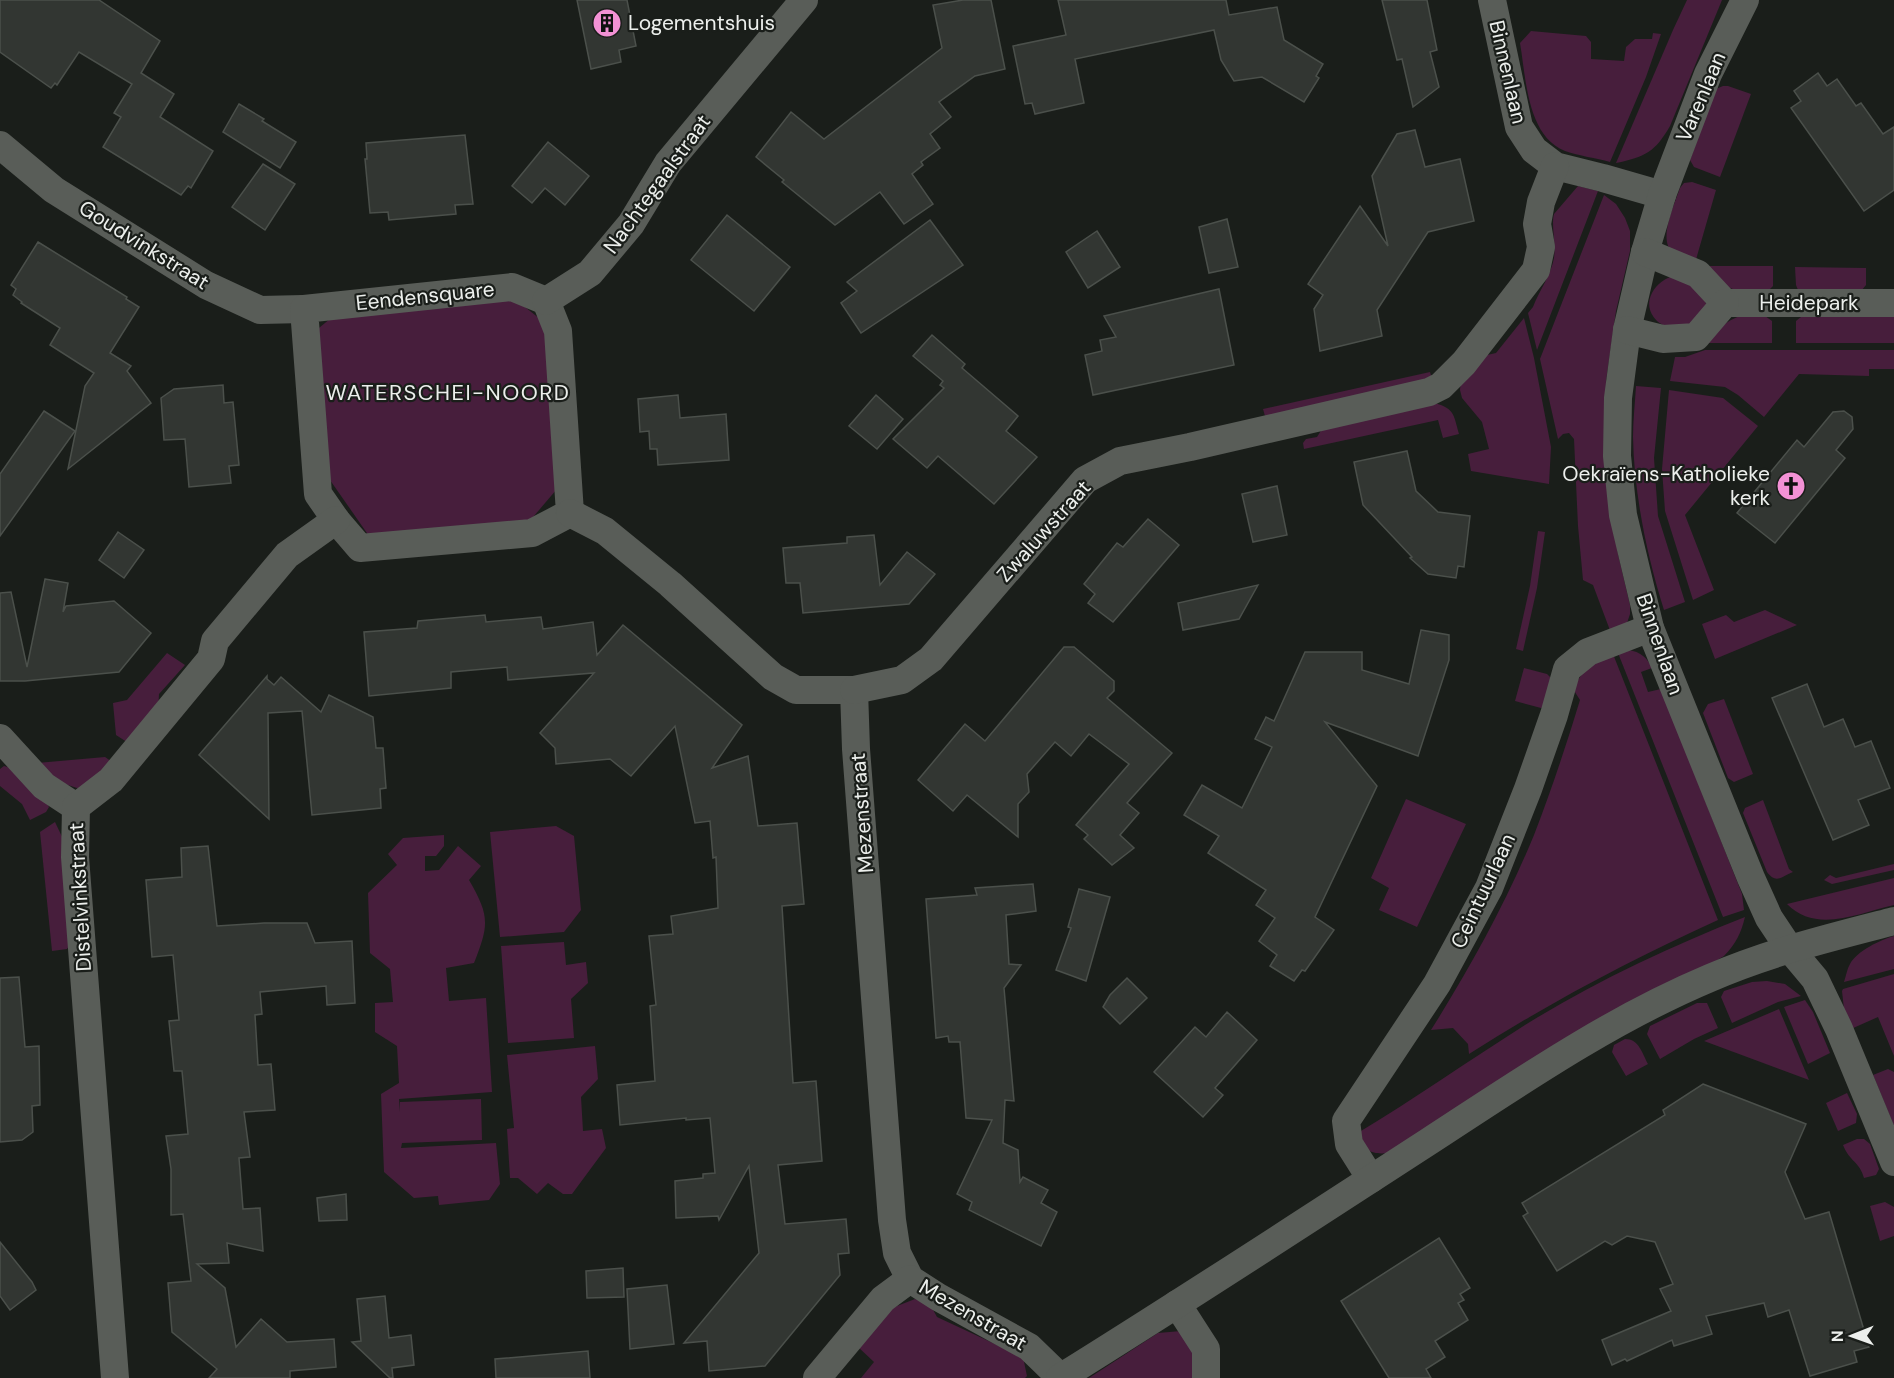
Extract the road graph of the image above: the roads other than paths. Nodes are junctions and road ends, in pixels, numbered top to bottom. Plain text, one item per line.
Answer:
1 (804, 0) edge
2 (1492, 0) edge
3 (1744, 0) edge
4 (0, 145) edge
5 (1555, 166) junction
6 (1662, 195) junction
7 (1645, 252) junction
8 (546, 301) junction
9 (1725, 303) junction
10 (1894, 303) edge
11 (304, 309) junction
12 (1627, 330) junction
13 (570, 513) junction
14 (336, 520) junction
15 (1650, 628) junction
16 (854, 690) junction
17 (0, 738) edge
18 (76, 807) junction
19 (1894, 921) edge
20 (1789, 948) junction
21 (1894, 1162) edge
22 (1371, 1179) junction
23 (910, 1279) junction
24 (1177, 1304) junction
25 (115, 1378) edge
26 (817, 1378) edge
27 (1060, 1378) edge
28 (1206, 1378) edge

1 - 8 street, Nachtegaalstraat
2 - 5 street, Binnenlaan
3 - 6 street, Varenlaan
4 - 11 street, Goudvinkstraat
5 - 6 street, Binnenlaan
5 - 16 street, Zwaluwstraat
6 - 7 street, Binnenlaan
7 - 9 street
7 - 12 street, Binnenlaan
8 - 11 street, Eendensquare
8 - 13 street
9 - 10 street, Heidepark
9 - 12 street
11 - 14 street
12 - 15 street, Binnenlaan
13 - 14 street
13 - 16 street
14 - 18 street, Distelvinkstraat
15 - 20 street, Binnenlaan
15 - 22 street, Ceintuurlaan
16 - 23 street, Mezenstraat
17 - 18 street
18 - 25 street, Distelvinkstraat
19 - 20 street
20 - 21 street, Binnenlaan
20 - 22 street
22 - 24 street
23 - 26 street, Mezenstraat
23 - 27 street, Mezenstraat
24 - 27 street
24 - 28 street

